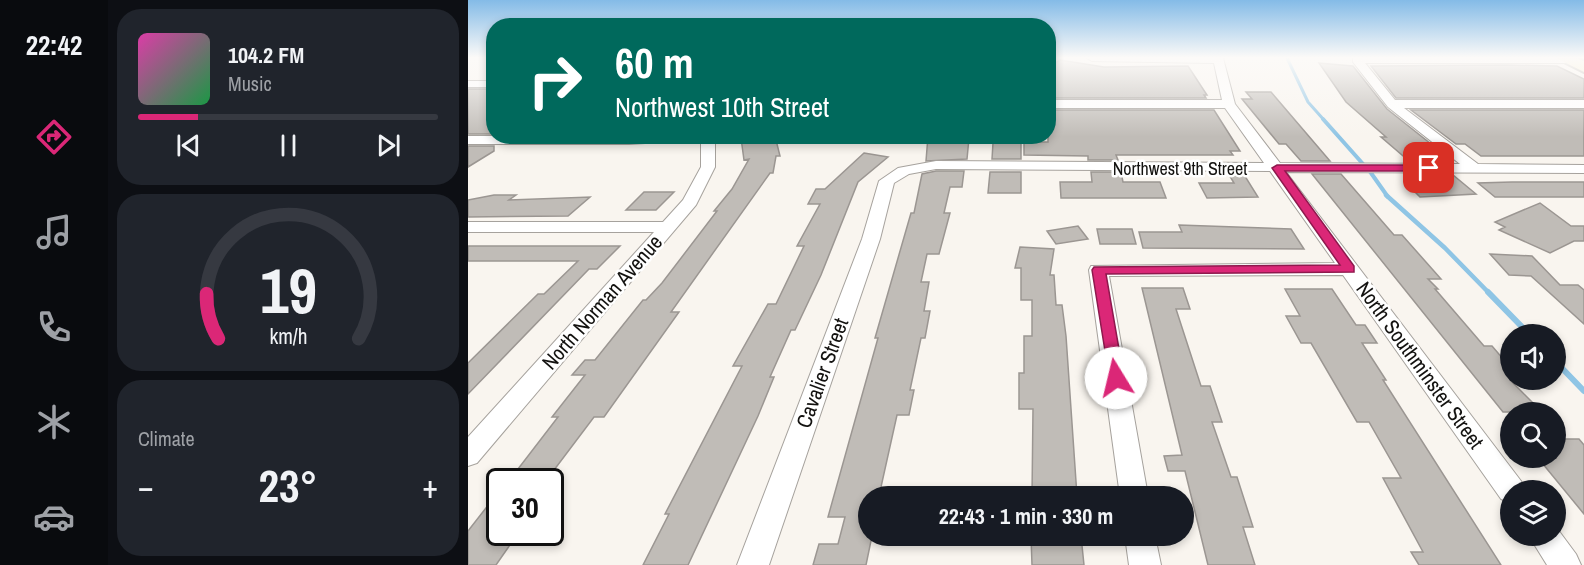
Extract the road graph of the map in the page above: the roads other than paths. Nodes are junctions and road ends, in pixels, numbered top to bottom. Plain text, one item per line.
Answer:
1 (1224, 84) edge
2 (1376, 84) edge
3 (1056, 104) edge
4 (1229, 104) junction
5 (1392, 104) junction
6 (1584, 104) edge
7 (468, 140) edge
8 (486, 140) edge
9 (708, 144) edge
10 (1277, 168) junction
11 (1474, 168) junction
12 (1584, 169) edge
13 (887, 181) joint
14 (468, 227) edge
15 (668, 227) junction
16 (1350, 269) junction
17 (468, 455) edge
18 (1504, 480) edge
19 (1132, 486) edge
20 (1142, 546) edge
21 (1551, 546) edge
22 (753, 565) edge
23 (1145, 565) edge
24 (1565, 565) edge

1 - 4 street, North Southminster Street
2 - 5 street
3 - 4 street
4 - 10 street, North Southminster Street
5 - 6 street
5 - 11 street
7 - 8 street
9 - 15 street, North Norman Avenue
10 - 11 street, Northwest 9th Street
10 - 13 street, Northwest 9th Street
10 - 16 street, North Southminster Street
11 - 12 street, Northwest 9th Street
13 - 22 street, Cavalier Street
14 - 15 street
15 - 17 street, North Norman Avenue
16 - 18 street, North Southminster Street
16 - 19 street
20 - 23 street
21 - 24 street

